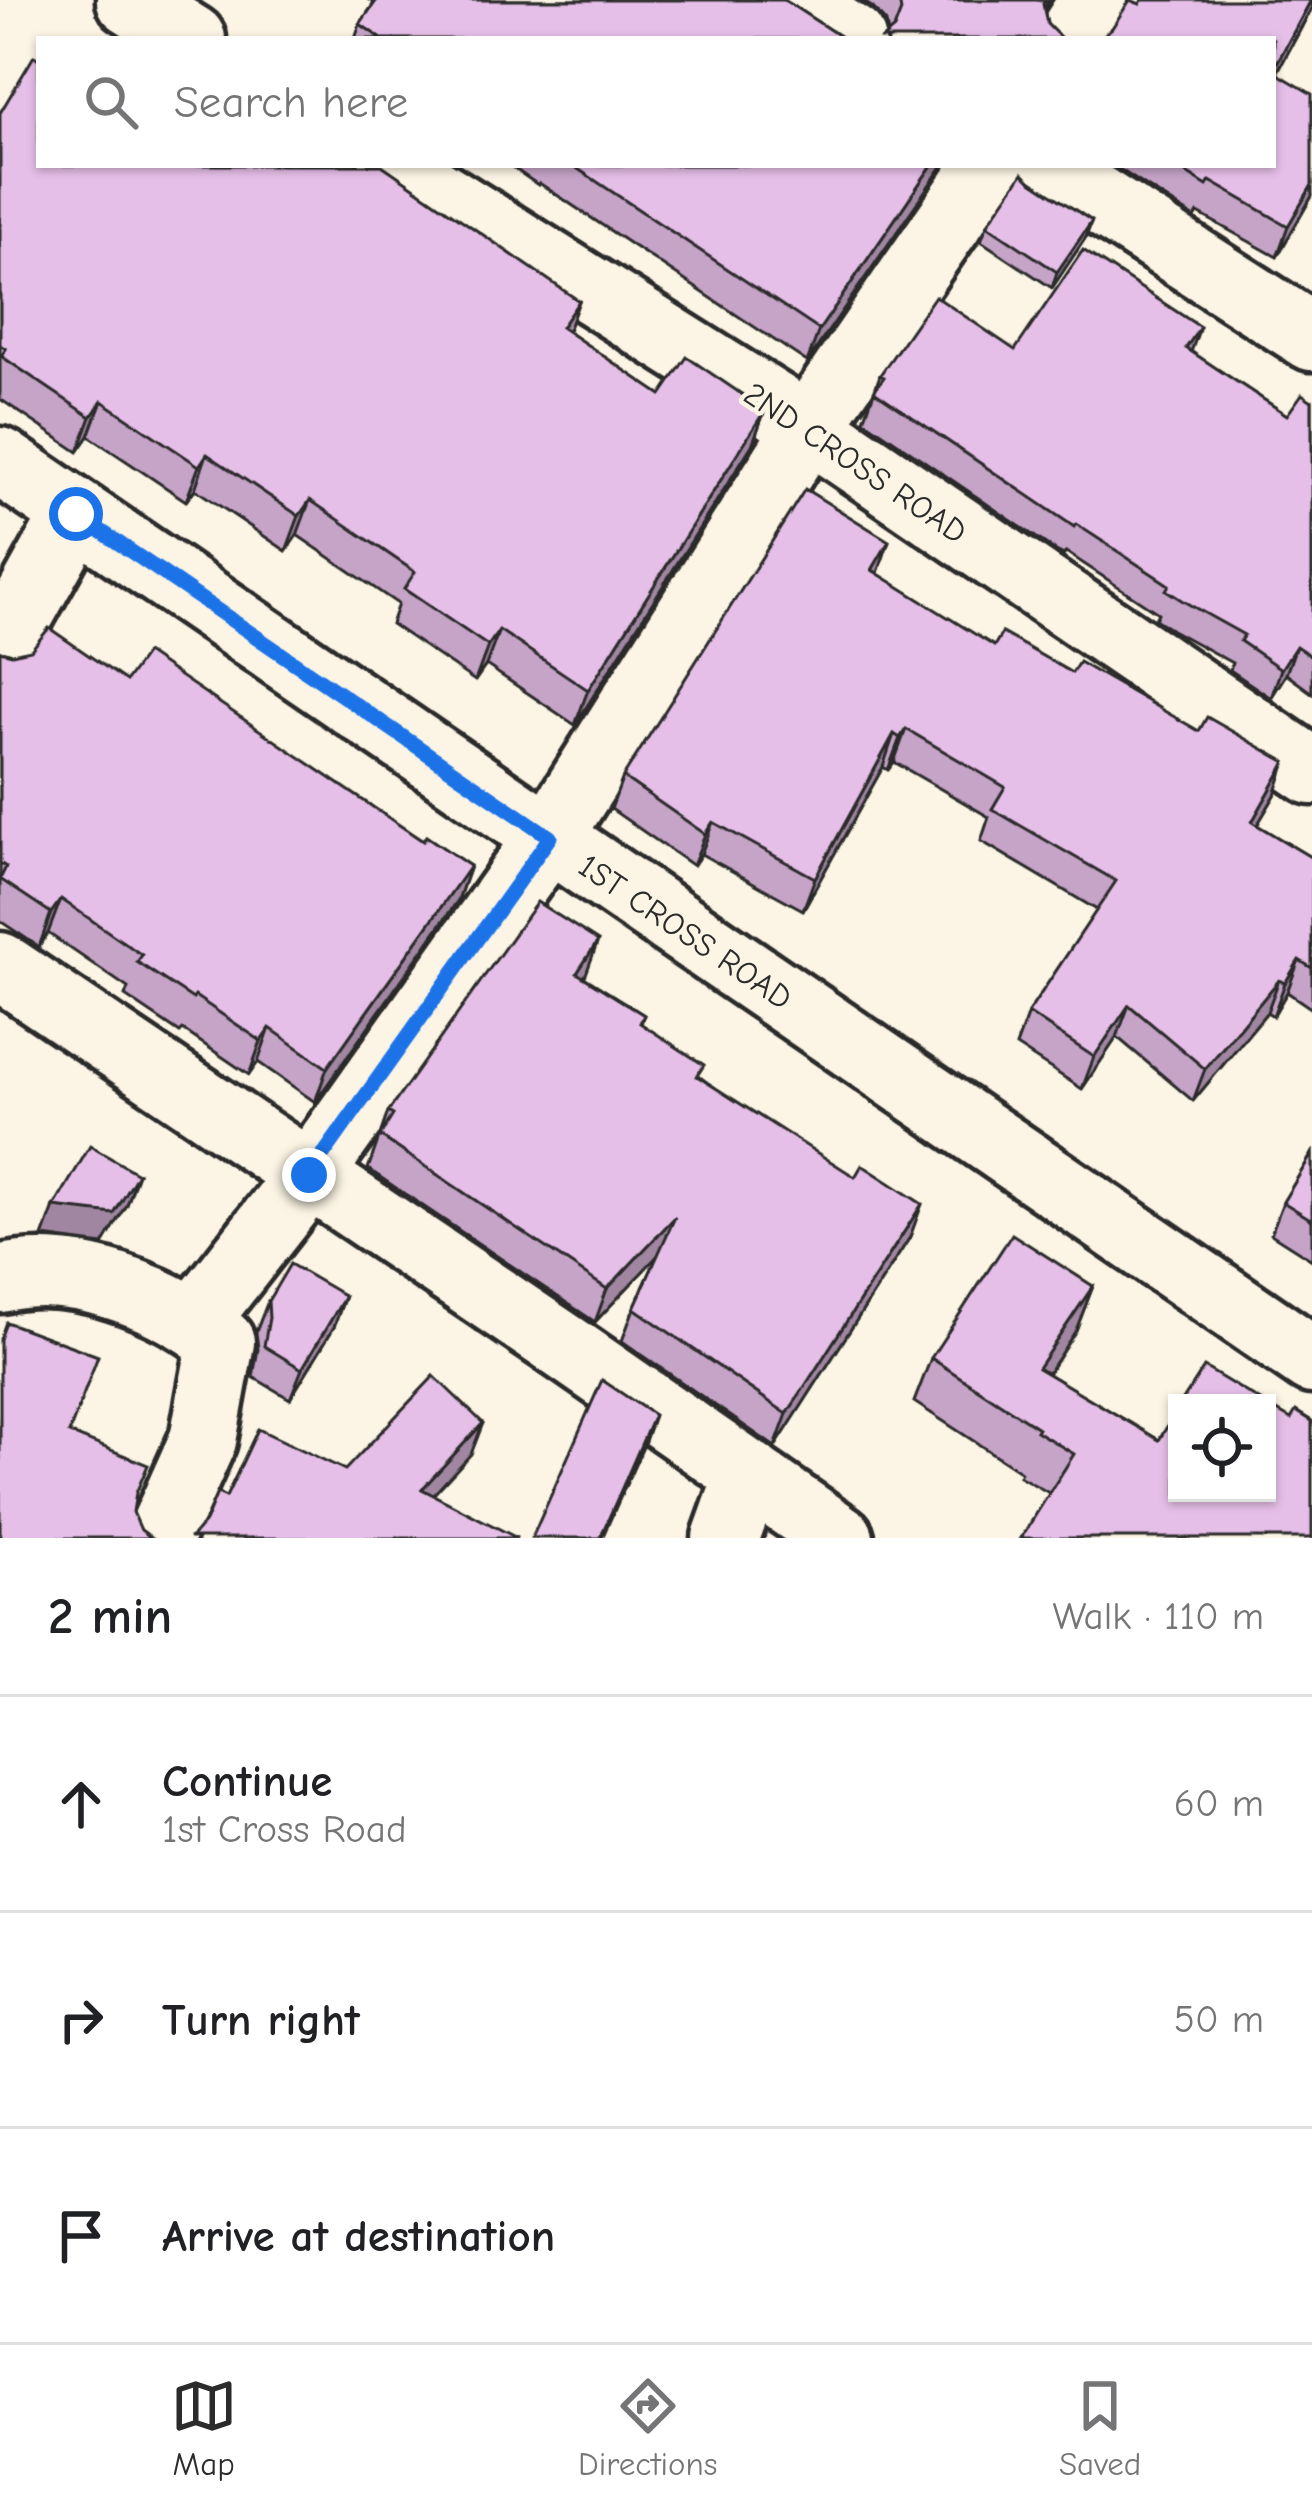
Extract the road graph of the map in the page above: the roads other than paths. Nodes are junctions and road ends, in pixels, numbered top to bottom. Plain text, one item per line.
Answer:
1 (130, 0) edge
2 (793, 0) edge
3 (1094, 0) edge
4 (187, 36) edge
5 (847, 36) edge
6 (1071, 36) edge
7 (397, 168) edge
8 (986, 168) edge
9 (1049, 168) edge
10 (1312, 337) edge
11 (808, 427) junction
12 (0, 461) edge
13 (76, 514) junction
14 (0, 651) edge
15 (1312, 770) edge
16 (550, 837) junction
17 (0, 966) edge
18 (309, 1175) junction
19 (0, 1279) edge
20 (195, 1321) junction
21 (1312, 1360) edge
22 (749, 1474) junction
23 (159, 1538) edge
24 (726, 1538) edge
25 (840, 1538) edge

1 - 4 street
2 - 5 street
3 - 6 street
7 - 11 street, 2ND CROSS ROAD
8 - 11 street
9 - 10 street
11 - 15 street, 2ND CROSS ROAD
11 - 16 street
12 - 13 street, 1ST CROSS ROAD
13 - 14 street
13 - 16 street, 1ST CROSS ROAD
16 - 18 street
16 - 21 street, 1ST CROSS ROAD
17 - 18 street
18 - 20 street
18 - 22 street
19 - 20 street
20 - 23 street
22 - 24 street
22 - 25 street

